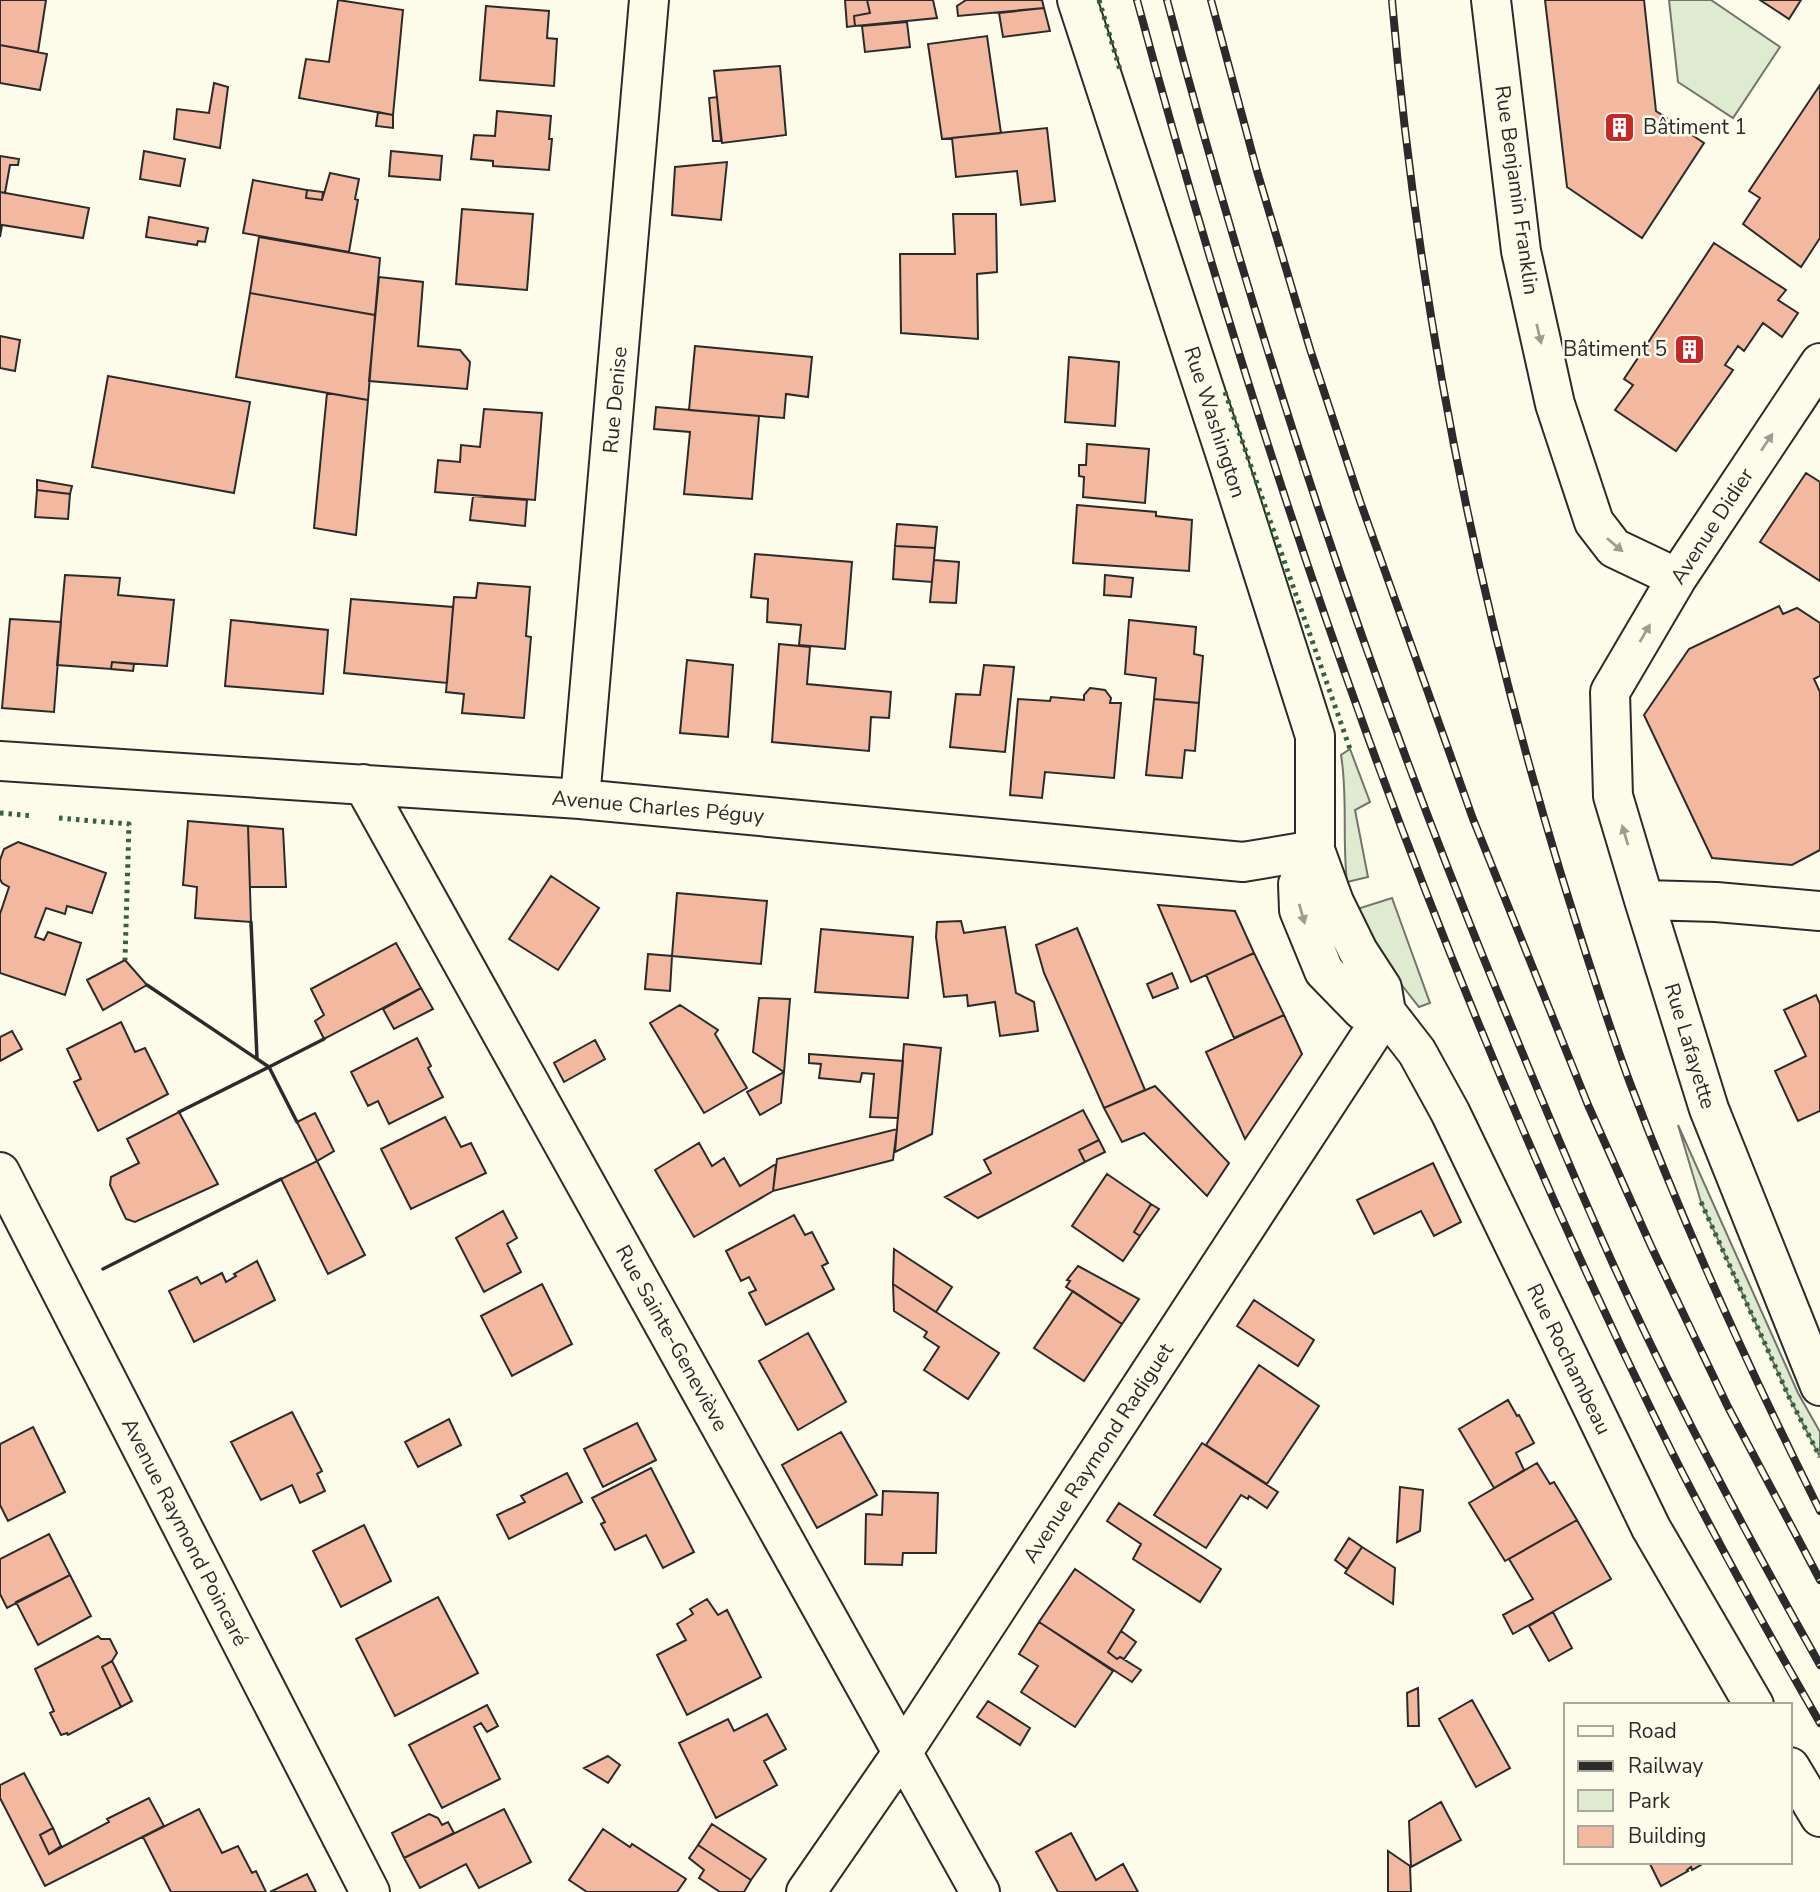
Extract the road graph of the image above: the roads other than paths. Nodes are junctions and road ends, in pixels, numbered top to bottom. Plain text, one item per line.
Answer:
1 (649, 0) edge
2 (1077, 0) edge
3 (1491, 0) edge
4 (1820, 363) edge
5 (1677, 578) junction
6 (1610, 692) joint
7 (0, 761) edge
8 (363, 784) junction
9 (580, 799) junction
10 (1315, 850) junction
11 (1644, 900) junction
12 (1820, 911) edge
13 (1386, 1012) junction
14 (0, 1172) edge
15 (1820, 1386) edge
16 (1753, 1703) edge
17 (902, 1753) junction
18 (1792, 1771) edge
19 (1820, 1817) edge
20 (370, 1892) edge
21 (806, 1892) edge
22 (981, 1892) edge

1 - 9 street, Rue Denise
2 - 10 street, Rue Washington
3 -> 5 street, Rue Benjamin Franklin
5 -> 4 street, Avenue Didier
6 -> 5 street, Avenue Didier
11 -> 6 street, Rue Lafayette
7 - 8 street, Avenue Charles Péguy
8 - 9 street, Avenue Charles Péguy
8 - 17 street, Rue Sainte-Geneviève
9 - 10 street, Avenue Charles Péguy
10 - 13 street, Rue Rochambeau
11 - 12 street
11 - 15 street, Rue Lafayette
13 - 16 street, Rue Rochambeau
13 - 17 street, Avenue Raymond Radiguet
14 - 20 street, Avenue Raymond Poincaré
17 - 21 street, Avenue Raymond Radiguet
17 - 22 street, Rue Sainte-Geneviève
18 - 19 street

